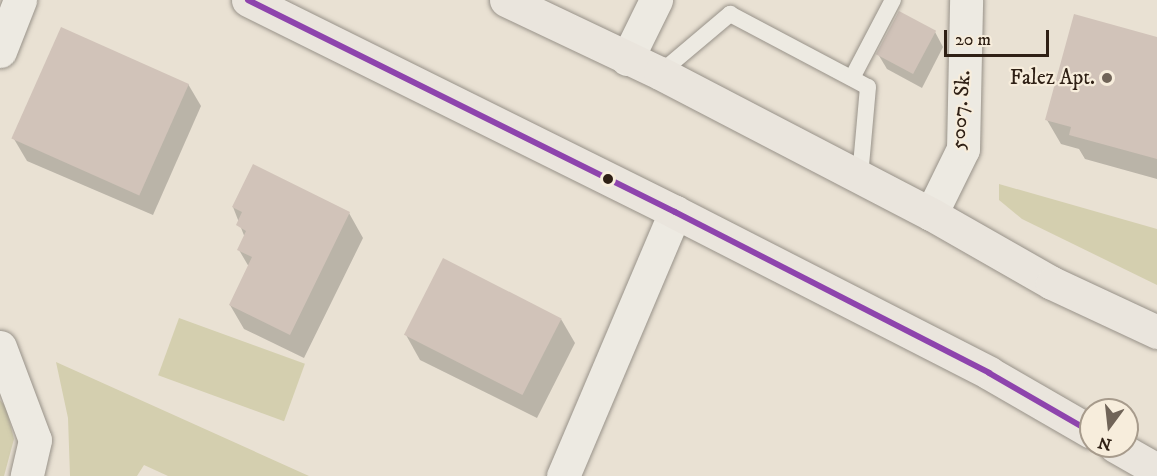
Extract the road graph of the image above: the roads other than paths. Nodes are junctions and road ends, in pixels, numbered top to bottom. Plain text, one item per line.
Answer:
1 (20, 0) edge
2 (248, 0) edge
3 (506, 0) edge
4 (656, 0) edge
5 (736, 0) edge
6 (893, 0) edge
7 (966, 0) edge
8 (726, 18) junction
9 (0, 51) edge
10 (627, 59) junction
11 (660, 74) junction
12 (852, 78) junction
13 (860, 177) junction
14 (675, 212) junction
15 (931, 214) junction
16 (1157, 332) edge
17 (0, 347) edge
18 (1079, 425) edge
19 (1136, 458) edge
20 (1157, 470) edge
21 (27, 476) edge
22 (562, 476) edge

1 - 9 street
2 - 14 main road
3 - 10 main road
4 - 10 street
5 - 8 lane
6 - 12 lane
7 - 15 street, 5007. Sk.
8 - 11 lane
8 - 12 lane
10 - 11 main road
11 - 13 main road
12 - 13 lane
13 - 15 main road
14 - 18 main road
14 - 22 street
15 - 16 main road
17 - 21 street
19 - 20 main road

